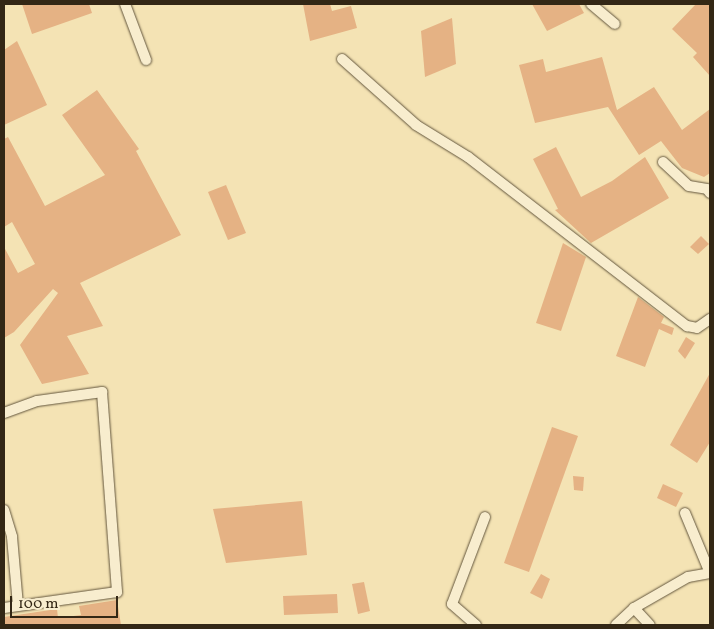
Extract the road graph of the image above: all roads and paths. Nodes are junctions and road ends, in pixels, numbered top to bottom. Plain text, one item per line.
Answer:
1 (125, 4) edge
2 (591, 4) edge
3 (615, 24) dead end
4 (342, 59) dead end
5 (146, 60) dead end
6 (663, 162) dead end
7 (710, 193) edge
8 (710, 319) edge
9 (4, 413) edge
10 (4, 510) edge
11 (685, 513) dead end
12 (485, 517) dead end
13 (710, 573) edge
14 (18, 606) junction
15 (4, 608) edge
16 (634, 608) junction
17 (476, 625) edge
18 (616, 625) edge
19 (650, 625) edge

1 - 5 street
2 - 3 street
4 - 8 street
6 - 7 street
9 - 14 street
10 - 14 street
11 - 13 street
12 - 17 street
13 - 16 street
14 - 15 street
16 - 18 street
16 - 19 street

